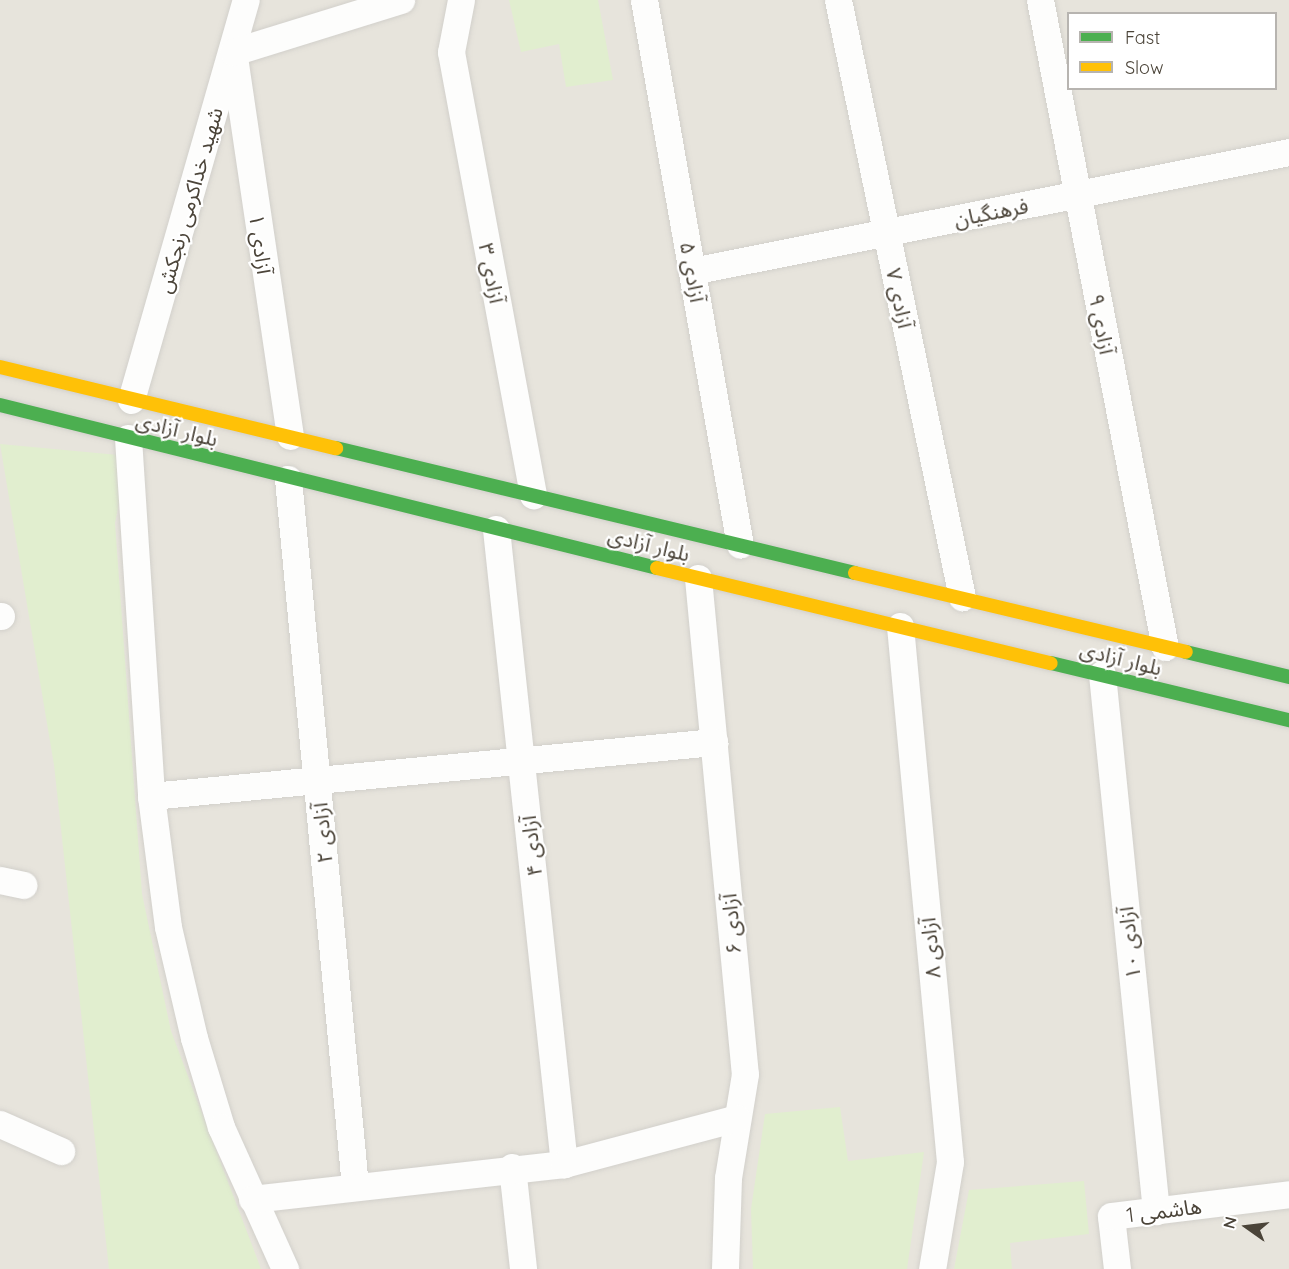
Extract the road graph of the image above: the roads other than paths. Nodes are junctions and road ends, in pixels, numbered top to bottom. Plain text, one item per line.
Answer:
1 (246, 0) edge
2 (400, 0) edge
3 (461, 0) edge
4 (644, 0) edge
5 (838, 0) edge
6 (1040, 0) edge
7 (233, 52) junction
8 (1289, 152) edge
9 (1077, 194) junction
10 (886, 232) junction
11 (692, 271) junction
12 (0, 367) edge
13 (131, 400) junction
14 (0, 405) edge
15 (290, 436) junction
16 (128, 438) junction
17 (365, 455) junction
18 (288, 479) junction
19 (533, 495) junction
20 (357, 496) junction
21 (496, 529) junction
22 (740, 545) junction
23 (698, 578) junction
24 (962, 597) junction
25 (900, 626) junction
26 (1165, 647) junction
27 (1102, 675) junction
28 (1289, 677) edge
29 (1289, 720) edge
30 (714, 742) junction
31 (521, 760) junction
32 (317, 780) junction
33 (151, 796) junction
34 (737, 1118) junction
35 (0, 1124) edge
36 (61, 1151) dead end
37 (564, 1164) junction
38 (512, 1167) junction
39 (355, 1186) junction
40 (1289, 1194) edge
41 (252, 1198) junction
42 (1156, 1211) junction
43 (285, 1269) edge
44 (523, 1269) edge
45 (724, 1269) edge
46 (932, 1269) edge
47 (1118, 1269) edge

1 - 7 street, شهید خداکرمی رنجکش
2 - 7 street
3 - 19 street, آزادی ۳
4 - 11 street, آزادی ۵
5 - 10 street, آزادی ۷
6 - 9 street, آزادی ۹
7 - 13 street, شهید خداکرمی رنجکش
7 - 15 street, آزادی ۱
8 - 9 street, فرهنگیان
9 - 10 street, فرهنگیان
9 - 26 street, آزادی ۹
10 - 11 street, فرهنگیان
10 - 24 street, آزادی ۷
11 - 22 street, آزادی ۵
12 - 13 main road, بلوار آزادی
13 - 15 main road, بلوار آزادی
14 - 16 main road, بلوار آزادی
15 - 17 main road, بلوار آزادی
16 - 18 main road, بلوار آزادی
16 - 33 street
17 - 19 main road, بلوار آزادی
17 - 20 main road
18 - 20 main road, بلوار آزادی
18 - 32 street, آزادی ۲
19 - 22 main road, بلوار آزادی
20 - 21 main road, بلوار آزادی
21 - 23 main road, بلوار آزادی
21 - 31 street, آزادی ۴
22 - 24 main road, بلوار آزادی
23 - 25 main road, بلوار آزادی
23 - 30 street, آزادی ۶
24 - 26 main road, بلوار آزادی
25 - 27 main road, بلوار آزادی
25 - 46 street, آزادی ۸
26 - 28 main road, بلوار آزادی
27 - 29 main road, بلوار آزادی
27 - 42 street, آزادی ۱۰
30 - 31 street
30 - 34 street, آزادی ۶
31 - 32 street
31 - 37 street, آزادی ۴
32 - 33 street
32 - 39 street, آزادی ۲
33 - 41 street
34 - 37 street
34 - 45 street, آزادی ۶
35 - 36 street
37 - 38 street
38 - 39 street
38 - 44 street
39 - 41 street
40 - 42 street, هاشمی 1
41 - 43 street
42 - 47 street, هاشمی 1

